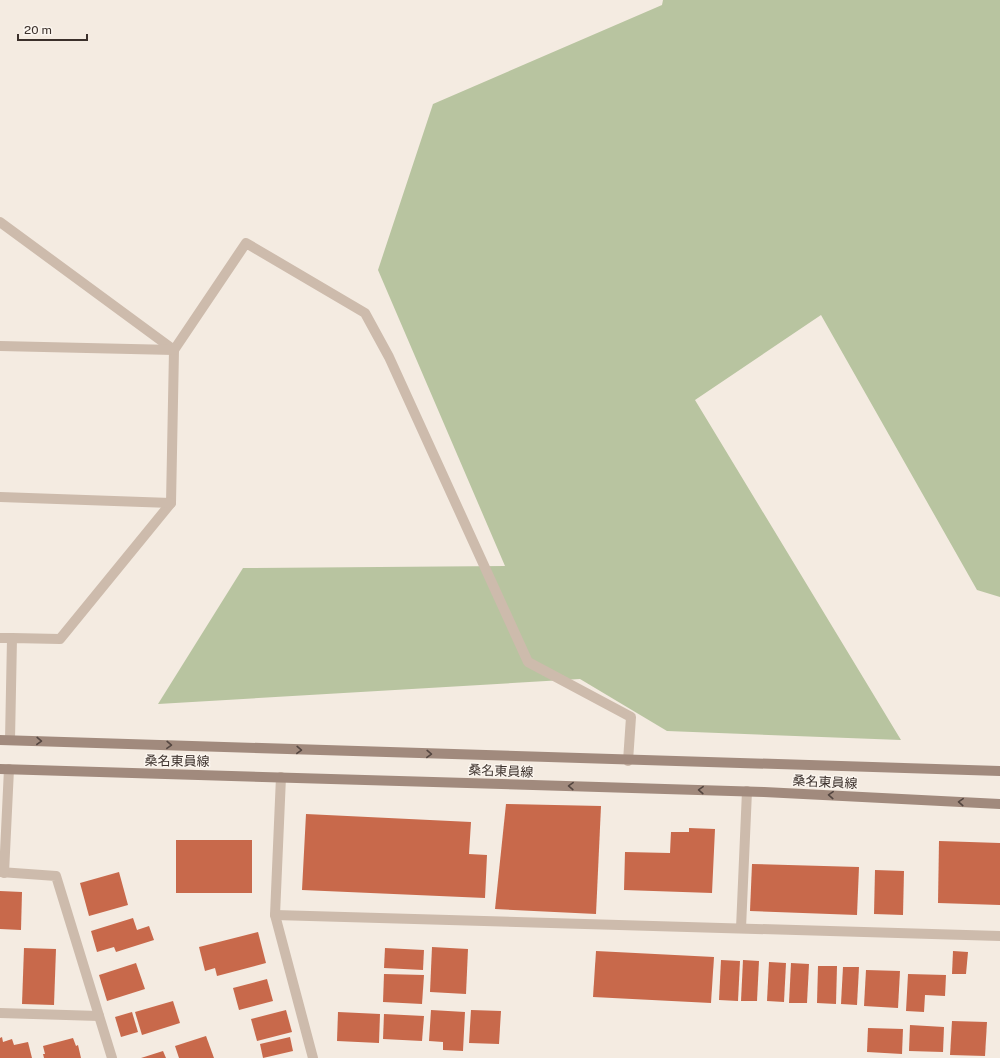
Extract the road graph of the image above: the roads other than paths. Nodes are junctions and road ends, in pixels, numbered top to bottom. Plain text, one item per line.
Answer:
1 (0, 222) edge
2 (0, 346) edge
3 (174, 350) junction
4 (0, 497) edge
5 (171, 503) junction
6 (0, 638) edge
7 (12, 638) junction
8 (5, 740) edge
9 (628, 761) junction
10 (3, 769) edge
11 (984, 770) junction
12 (1000, 771) edge
13 (281, 777) junction
14 (1000, 777) edge
15 (747, 791) junction
16 (1000, 804) edge
17 (2, 872) edge
18 (275, 915) junction
19 (741, 928) junction
20 (1000, 936) edge
21 (0, 1013) edge
22 (99, 1016) junction
23 (112, 1058) edge
24 (313, 1058) edge

1 - 3 street
2 - 3 street
3 - 5 street
3 - 9 street
4 - 5 street
5 - 7 street
6 - 7 street
7 - 8 street
8 -> 9 main road, 桑名東員線
9 - 11 main road, 桑名東員線
10 - 13 main road, 桑名東員線
10 - 17 street
11 - 12 main road, 桑名東員線
11 - 14 main road
15 -> 13 main road, 桑名東員線
13 - 18 street
16 -> 15 main road, 桑名東員線
15 - 19 street
17 - 22 street
18 - 19 street
18 - 24 street
19 - 20 street
21 - 22 street
22 - 23 street

